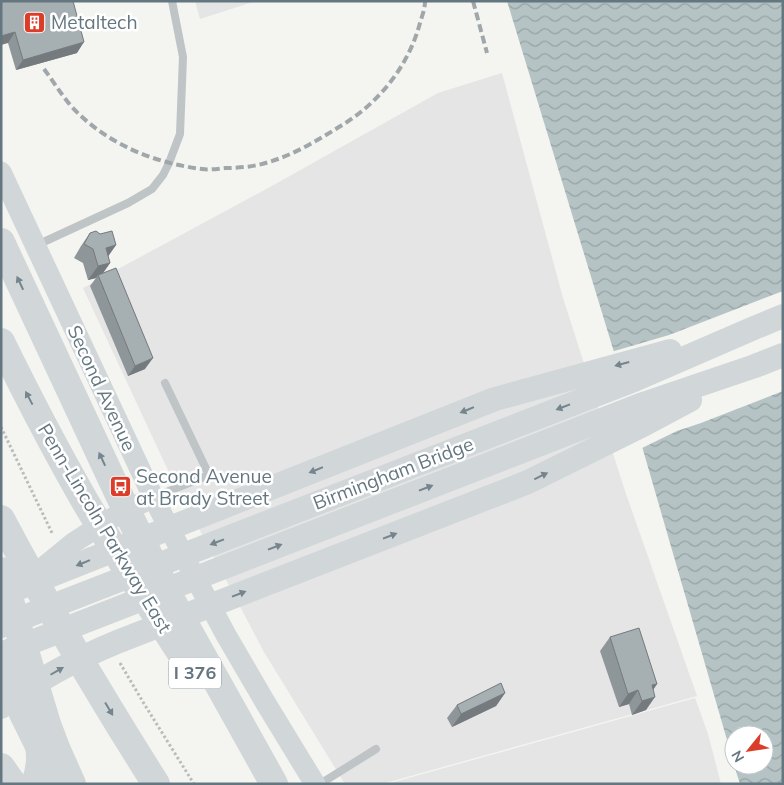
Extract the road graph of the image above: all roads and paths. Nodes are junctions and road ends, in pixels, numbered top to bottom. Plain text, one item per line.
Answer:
1 (172, 1) edge
2 (1, 172) edge
3 (1, 242) edge
4 (36, 246) junction
5 (783, 316) edge
6 (754, 328) junction
7 (1, 342) edge
8 (783, 355) edge
9 (755, 366) junction
10 (165, 383) dead end
11 (1, 427) edge
12 (153, 497) junction
13 (1, 519) edge
14 (54, 538) dead end
15 (134, 556) junction
16 (13, 567) edge
17 (1, 595) edge
18 (1, 624) edge
19 (1, 647) edge
20 (1, 654) edge
21 (119, 660) dead end
22 (1, 664) edge
23 (1, 707) edge
24 (376, 749) dead end
25 (1, 768) edge
26 (14, 784) edge
27 (31, 784) edge
28 (56, 784) edge
29 (72, 784) edge
30 (156, 784) edge
31 (194, 784) edge
32 (268, 784) edge
33 (274, 784) edge
34 (315, 784) edge
35 (320, 784) edge

1 - 4 lane
2 - 4 main road, Second Avenue
15 -> 3 highway
4 - 12 main road, Second Avenue
5 - 6 main road, Birmingham Bridge
6 -> 17 main road
6 -> 18 main road, Birmingham Bridge
15 -> 7 highway, Penn-Lincoln Parkway East / I 376
8 - 9 main road, Birmingham Bridge
20 -> 9 main road, Birmingham Bridge
23 -> 9 main road
10 - 12 lane
11 - 14 path
12 - 18 main road
12 - 34 main road, Second Avenue
13 - 16 highway
15 - 32 highway, Penn-Lincoln Parkway East / I 376
15 - 33 highway
16 - 29 highway
16 -> 30 highway
19 - 27 main road
21 - 31 path
22 - 28 highway
24 - 35 lane
25 - 26 highway

